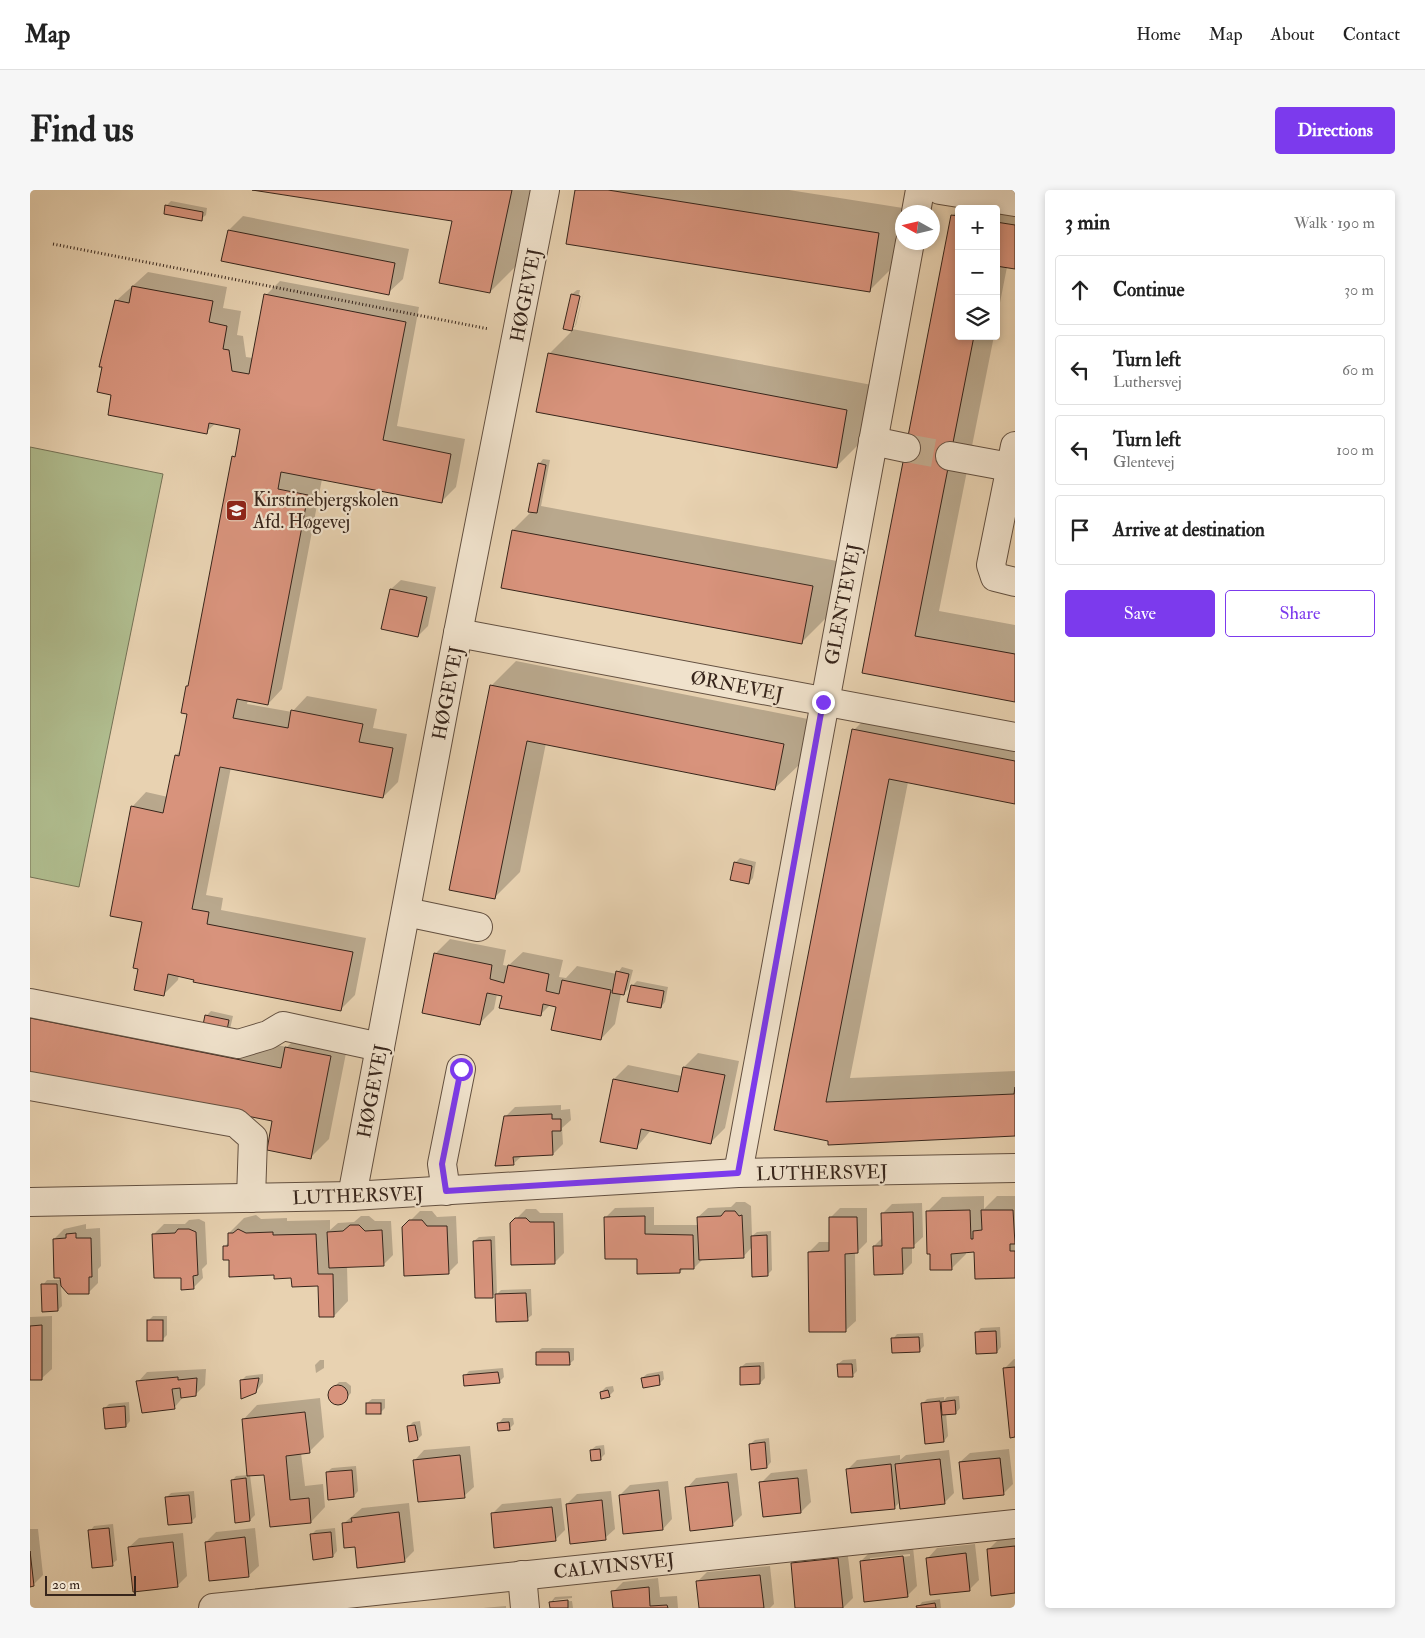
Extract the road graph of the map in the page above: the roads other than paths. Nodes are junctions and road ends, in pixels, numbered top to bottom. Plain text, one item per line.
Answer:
1 (545, 190) edge
2 (920, 190) edge
3 (940, 190) edge
4 (1015, 202) edge
5 (917, 205) edge
6 (909, 250) edge
7 (873, 441) junction
8 (906, 448) tunnel mouth
9 (950, 456) tunnel mouth
10 (1014, 460) edge
11 (1015, 582) edge
12 (458, 633) junction
13 (823, 702) junction
14 (1015, 738) edge
15 (406, 912) junction
16 (478, 928) dead end
17 (30, 1002) edge
18 (380, 1046) junction
19 (461, 1069) dead end
20 (30, 1086) edge
21 (1015, 1168) edge
22 (738, 1173) junction
23 (446, 1191) junction
24 (352, 1196) junction
25 (251, 1198) junction
26 (30, 1202) edge
27 (1015, 1524) edge
28 (522, 1575) junction
29 (213, 1608) edge
30 (525, 1608) edge

1 - 12 street, HØGEVEJ
2 - 5 street
3 - 4 street
6 - 7 street, GLENTEVEJ
7 - 8 street
7 - 13 street, GLENTEVEJ
9 - 10 street
10 - 11 street
12 - 13 street, ØRNEVEJ
12 - 15 street, HØGEVEJ
13 - 14 street, ØRNEVEJ
13 - 22 street, GLENTEVEJ
15 - 16 street
15 - 18 street, HØGEVEJ
17 - 18 street
18 - 24 street, HØGEVEJ
19 - 23 street
20 - 25 street
21 - 22 street, LUTHERSVEJ
22 - 23 street, LUTHERSVEJ
23 - 24 street, LUTHERSVEJ
24 - 25 street, LUTHERSVEJ
25 - 26 street, LUTHERSVEJ
27 - 28 street, CALVINSVEJ
28 - 29 street, CALVINSVEJ
28 - 30 street

